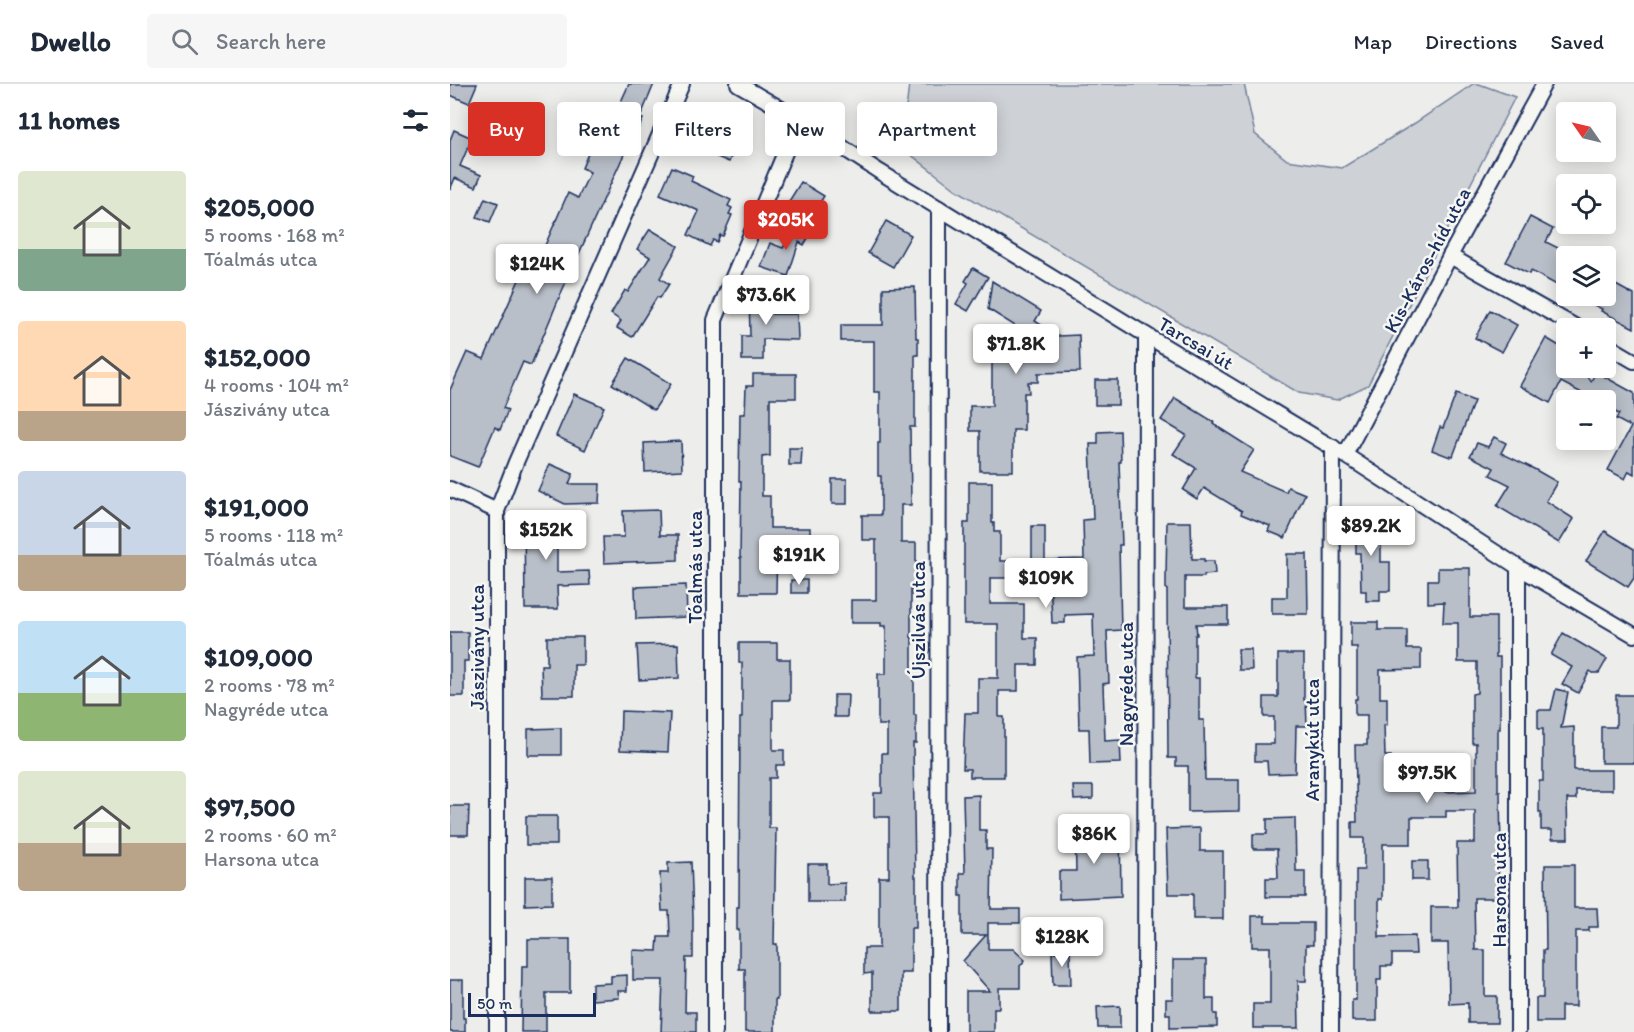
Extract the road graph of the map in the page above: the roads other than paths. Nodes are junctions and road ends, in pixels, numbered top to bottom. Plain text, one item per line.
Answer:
1 (682, 84) edge
2 (738, 84) edge
3 (1544, 84) edge
4 (769, 102) edge
5 (845, 148) edge
6 (784, 156) edge
7 (939, 208) junction
8 (1450, 256) junction
9 (1560, 318) edge
10 (1146, 335) junction
11 (1616, 350) edge
12 (1634, 361) edge
13 (1333, 447) junction
14 (1345, 455) junction
15 (450, 489) edge
16 (497, 511) junction
17 (1518, 567) junction
18 (1634, 635) edge
19 (497, 1032) edge
20 (715, 1032) edge
21 (938, 1032) edge
22 (1145, 1032) edge
23 (1331, 1032) edge
24 (1518, 1032) edge

1 - 16 street, Jászivány utca
2 - 4 street, Tarcsai út
3 - 8 street, Kis-Káros-híd utca
5 - 7 street, Tarcsai út
6 - 20 street, Tóalmás utca
7 - 10 street, Tarcsai út
7 - 21 street, Újszilvás utca
8 - 9 street
8 - 14 street, Kis-Káros-híd utca
10 - 13 street, Tarcsai út
10 - 22 street, Nagyréde utca
11 - 12 street
13 - 14 street, Tarcsai út
13 - 23 street, Aranykút utca
14 - 17 street, Tarcsai út
15 - 16 street
16 - 19 street, Jászivány utca
17 - 18 street, Tarcsai út
17 - 24 street, Harsona utca

